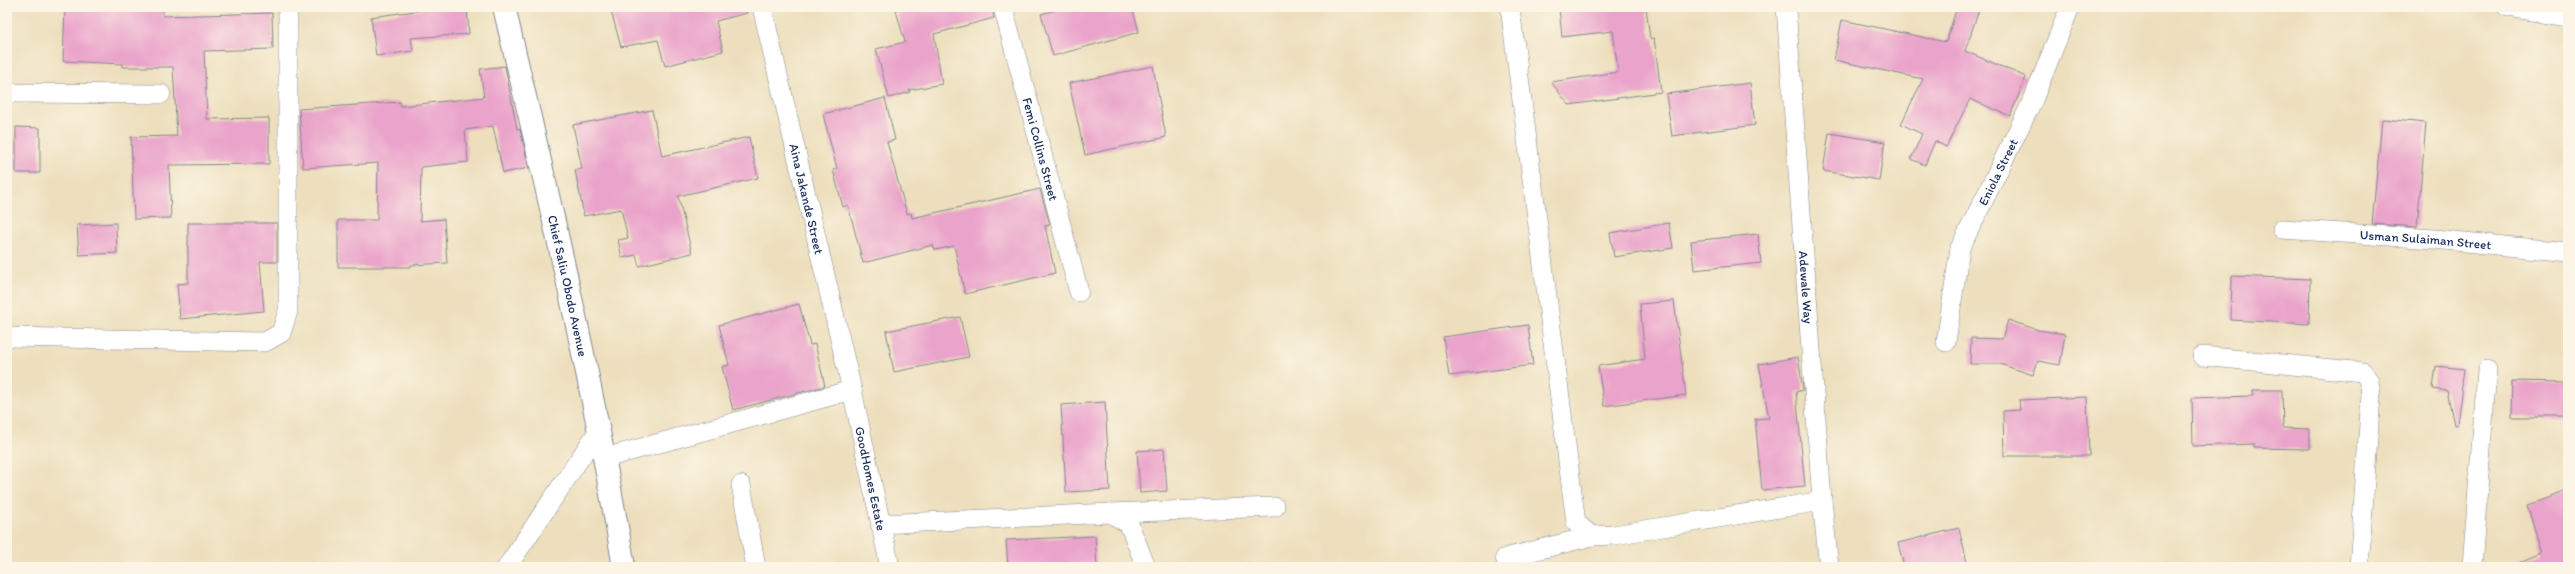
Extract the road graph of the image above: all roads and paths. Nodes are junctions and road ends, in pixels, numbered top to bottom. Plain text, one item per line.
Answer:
1 (288, 7) edge
2 (504, 7) edge
3 (762, 7) edge
4 (1003, 7) edge
5 (1510, 7) edge
6 (1786, 7) edge
7 (2070, 7) edge
8 (2507, 7) edge
9 (2568, 17) edge
10 (7, 93) edge
11 (160, 94) dead end
12 (2282, 229) dead end
13 (2568, 252) edge
14 (1079, 292) dead end
15 (7, 337) edge
16 (1946, 342) dead end
17 (2202, 356) dead end
18 (2488, 370) dead end
19 (852, 390) junction
20 (599, 430) junction
21 (605, 458) junction
22 (741, 485) dead end
23 (1822, 501) junction
24 (1275, 507) dead end
25 (1110, 513) junction
26 (880, 524) junction
27 (1592, 536) junction
28 (1505, 558) dead end
29 (507, 567) edge
30 (624, 567) edge
31 (756, 567) edge
32 (890, 567) edge
33 (1146, 567) edge
34 (1829, 567) edge
35 (2359, 567) edge
36 (2472, 567) edge

1 - 15 street
2 - 20 street, Chief Saliu Obodo Avenue
3 - 19 street, Aina Jakande Street
4 - 14 street, Femi Collins Street
5 - 27 street
6 - 23 street, Adewale Way
7 - 16 street, Eniola Street
8 - 9 street
10 - 11 street
12 - 13 street, Usman Sulaiman Street
17 - 35 street
18 - 36 street
19 - 21 street
19 - 26 street, GoodHomes Estate
20 - 21 street, Chief Saliu Obodo Avenue
20 - 29 street
21 - 30 street, Chief Saliu Obodo Avenue
22 - 31 street
23 - 27 street
23 - 34 street, Adewale Way
24 - 25 street
25 - 26 street
25 - 33 street
26 - 32 street, GoodHomes Estate
27 - 28 street

